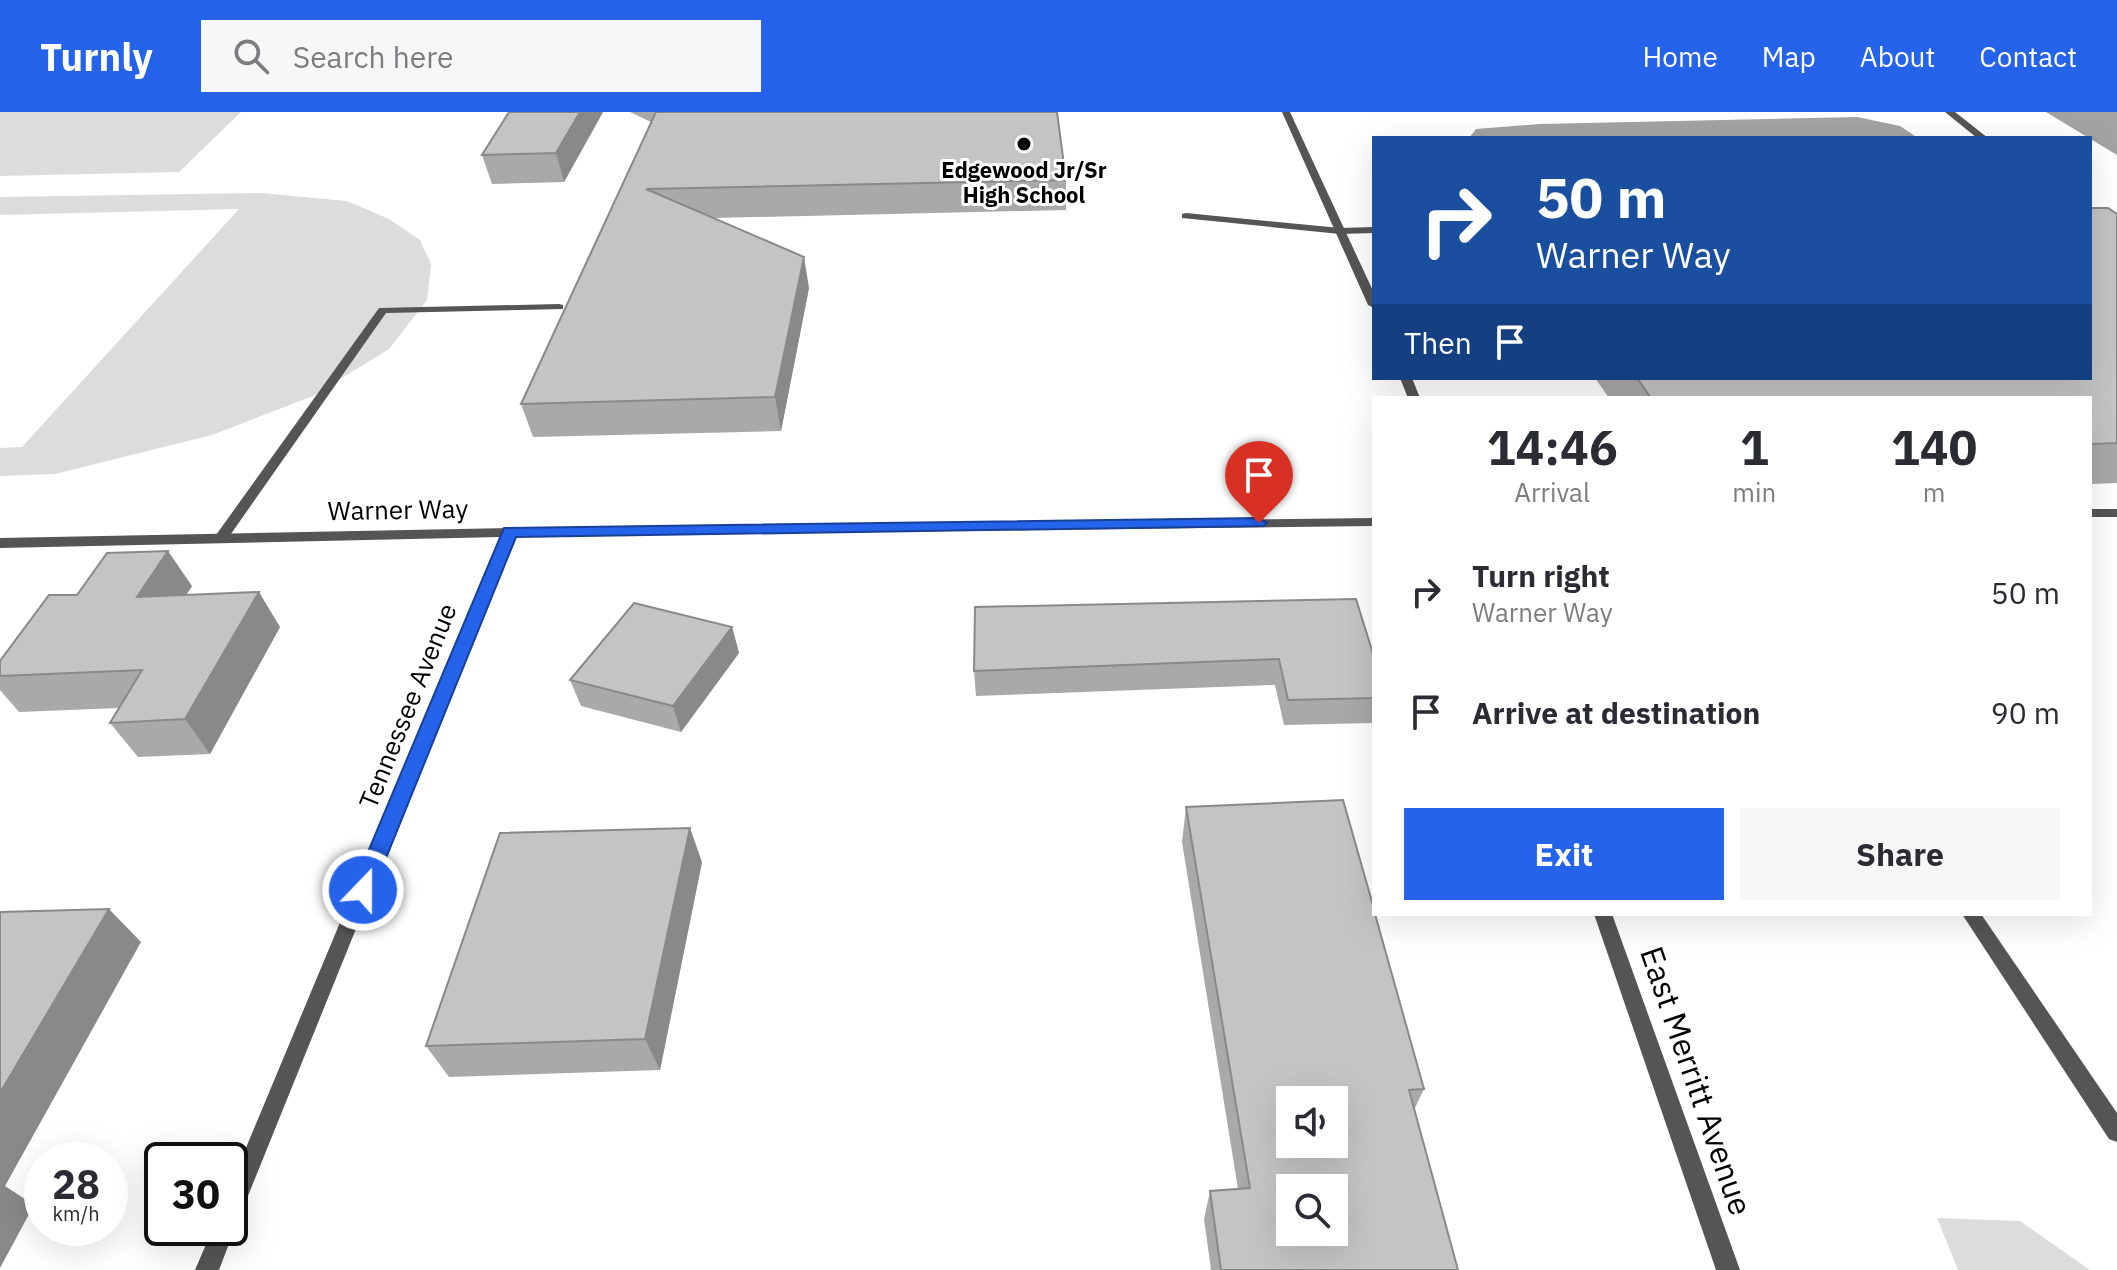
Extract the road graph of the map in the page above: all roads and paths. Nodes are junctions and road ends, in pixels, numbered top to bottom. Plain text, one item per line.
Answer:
1 (1286, 112) edge
2 (1949, 112) edge
3 (1980, 136) edge
4 (1186, 216) dead end
5 (1372, 230) edge
6 (1340, 231) junction
7 (1372, 301) edge
8 (559, 307) dead end
9 (2092, 513) edge
10 (2117, 513) edge
11 (1372, 522) edge
12 (510, 532) junction
13 (221, 538) junction
14 (0, 543) edge
15 (1604, 916) edge
16 (1972, 916) edge
17 (2117, 1132) edge
18 (248, 1169) edge
19 (217, 1246) edge
20 (207, 1270) edge
21 (1728, 1270) edge

1 - 6 street
2 - 3 street
4 - 6 street
5 - 6 street
6 - 7 street
8 - 13 street
9 - 10 street
11 - 12 street, Warner Way
12 - 13 street, Warner Way
12 - 18 street, Tennessee Avenue
13 - 14 street, Warner Way
15 - 21 street, East Merritt Avenue
16 - 17 street
19 - 20 street

